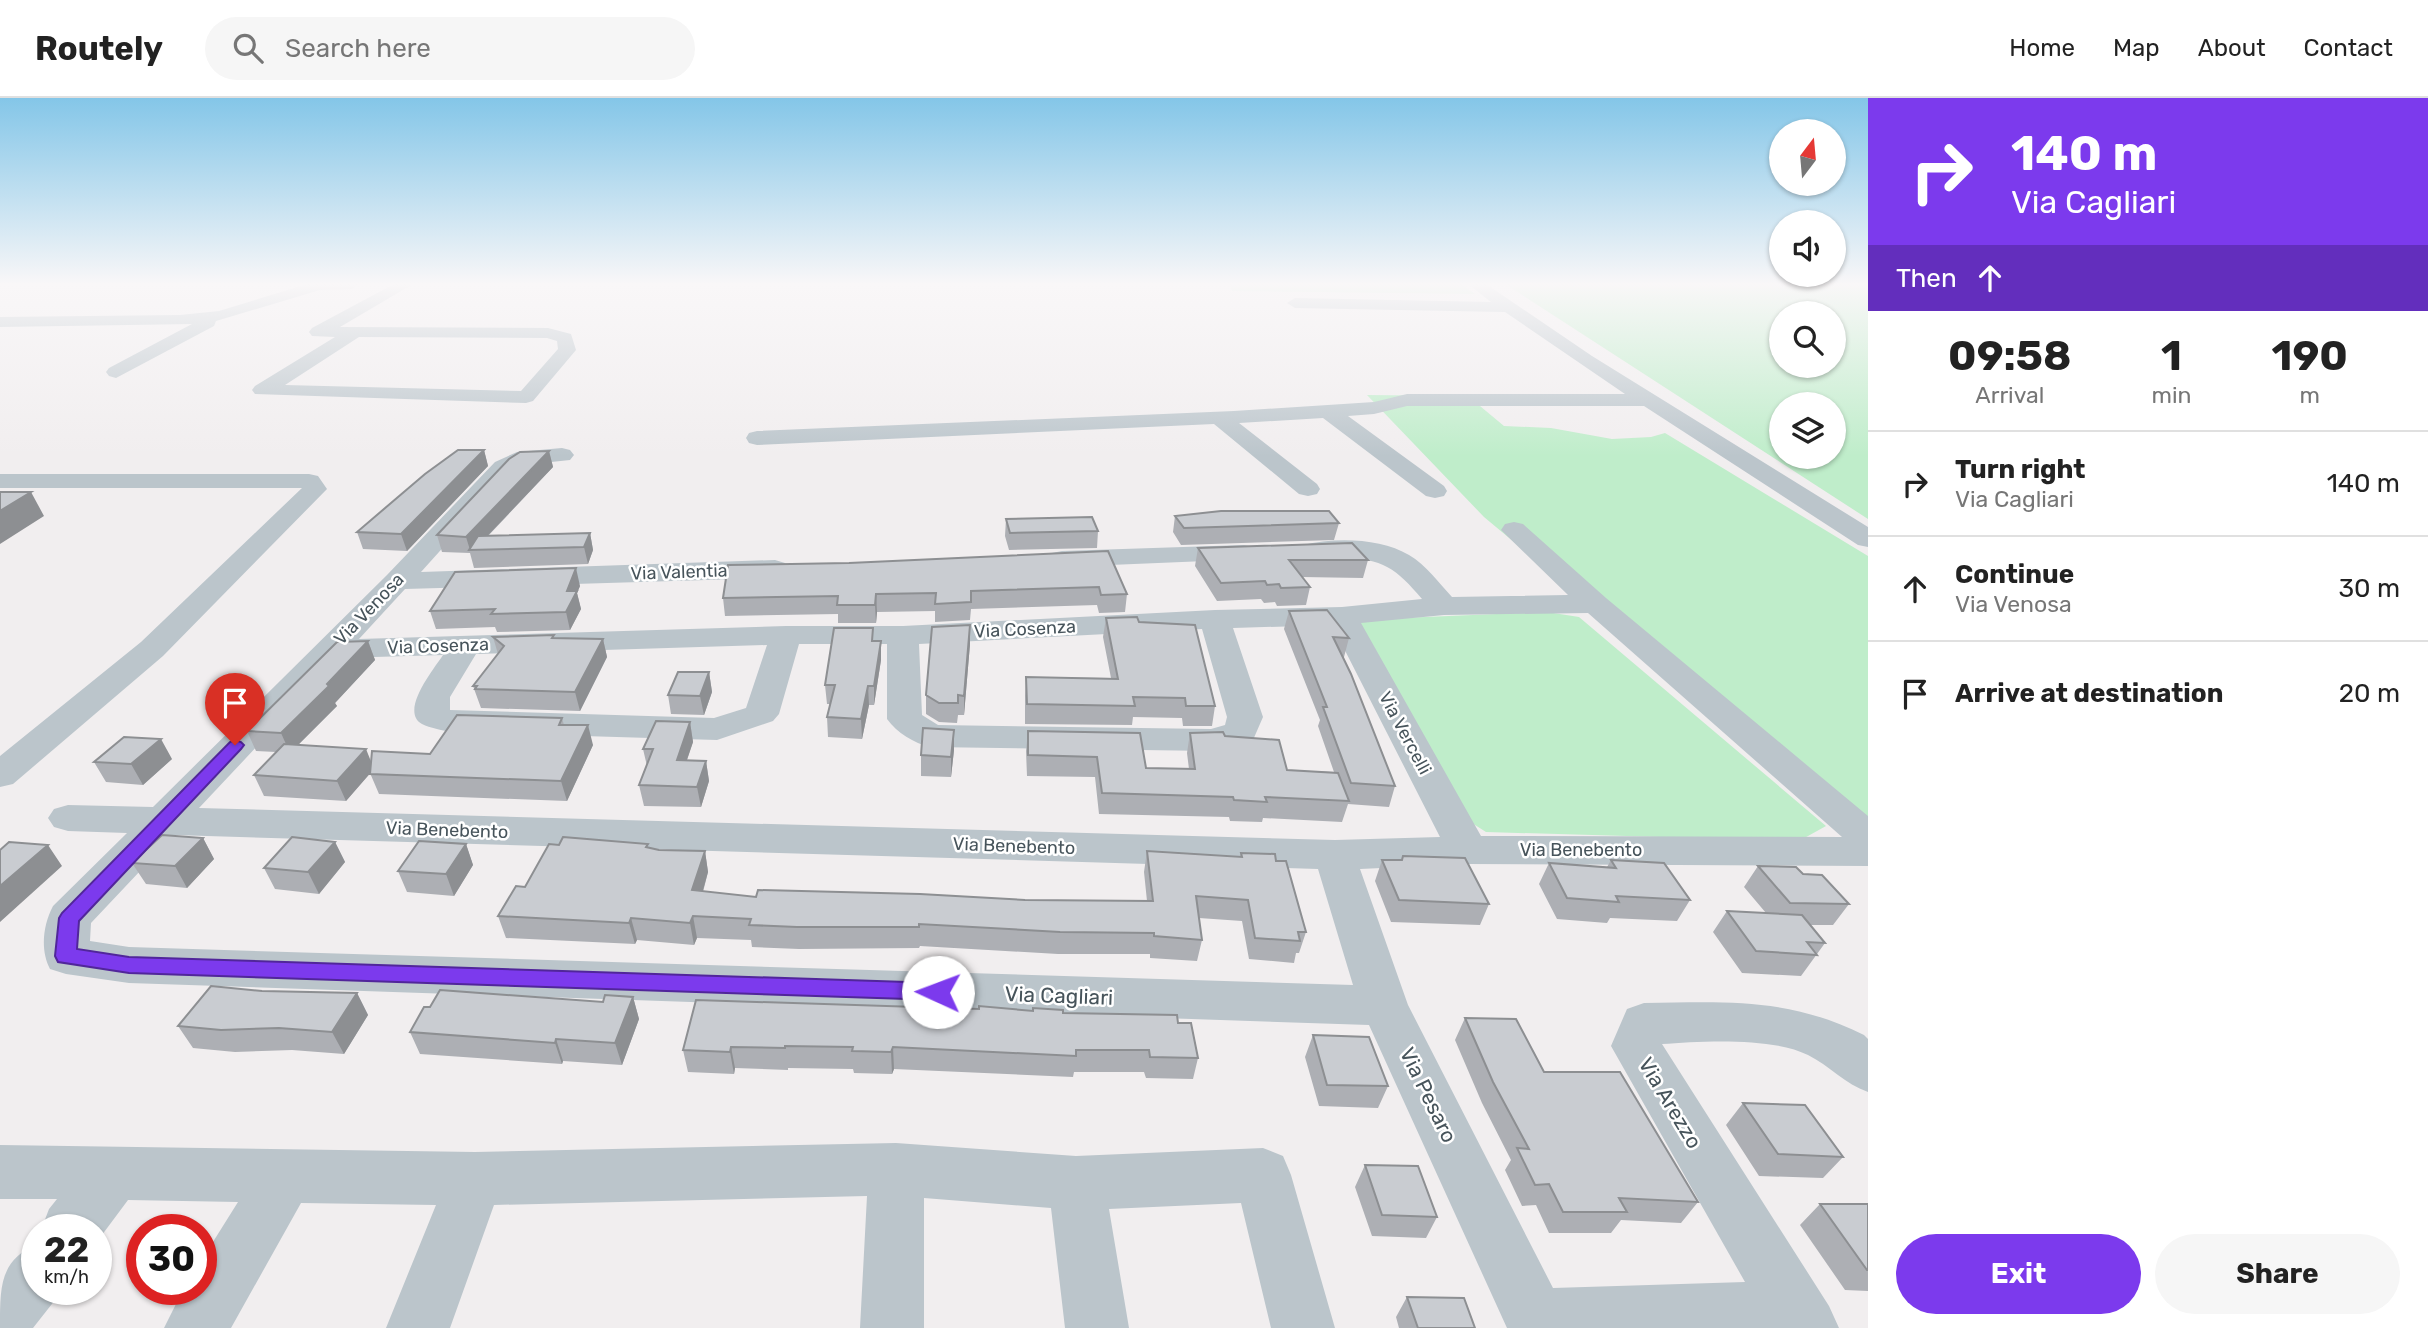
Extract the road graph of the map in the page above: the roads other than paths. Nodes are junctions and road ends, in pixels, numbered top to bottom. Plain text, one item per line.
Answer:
1 (173, 341) edge
2 (341, 341) edge
3 (566, 341) edge
4 (1559, 341) edge
5 (116, 372) dead end
6 (1647, 400) junction
7 (1328, 411) junction
8 (1219, 418) junction
9 (757, 438) dead end
10 (562, 455) dead end
11 (0, 481) edge
12 (1308, 489) dead end
13 (1436, 491) dead end
14 (1514, 530) dead end
15 (1868, 539) edge
16 (1031, 560) edge
17 (797, 568) edge
18 (397, 581) junction
19 (1595, 604) junction
20 (1444, 606) junction
21 (1342, 616) junction
22 (1215, 619) junction
23 (786, 635) junction
24 (903, 635) junction
25 (466, 645) junction
26 (330, 649) junction
27 (0, 775) edge
28 (68, 818) dead end
29 (160, 822) junction
30 (1868, 838) edge
31 (1468, 850) junction
32 (1868, 852) edge
33 (1335, 855) junction
34 (1384, 1006) junction
35 (1868, 1070) edge
36 (896, 1169) junction
37 (0, 1172) edge
38 (114, 1174) junction
39 (286, 1176) junction
40 (475, 1179) junction
41 (1076, 1183) junction
42 (83, 1214) edge
43 (21, 1293) edge
44 (0, 1320) edge
45 (1802, 1320) edge
46 (1538, 1324) edge
47 (196, 1328) edge
48 (418, 1328) edge
49 (892, 1328) edge
50 (1097, 1328) edge
51 (1303, 1328) edge

1 - 5 street
2 - 3 street
4 - 6 street
6 - 7 street
6 - 15 street
7 - 8 street
7 - 13 street
8 - 9 street
8 - 12 street
10 - 18 street, Via Venosa
11 - 27 street
14 - 19 street
16 - 20 street
17 - 18 street, Via Valentia
18 - 26 street, Via Venosa
19 - 20 street, Via Cosenza
19 - 30 street
20 - 21 street, Via Cosenza
21 - 22 street, Via Cosenza
21 - 31 street, Via Vercelli
22 - 24 street, Via Cosenza
22 - 24 street
23 - 24 street, Via Cosenza
23 - 25 street, Via Cosenza
23 - 25 street
25 - 26 street, Via Cosenza
26 - 29 street, Via Venosa
28 - 29 street, Via Benebento
29 - 33 street, Via Benebento
29 - 34 street, Via Cagliari
31 - 32 street, Via Benebento
31 - 33 street, Via Benebento
33 - 34 street, Via Pesaro
34 - 46 street, Via Pesaro
35 - 45 street, Via Arezzo
36 - 40 street
36 - 41 street
36 - 49 street
37 - 38 street
38 - 39 street
38 - 42 street
39 - 40 street
39 - 47 street
40 - 48 street
41 - 50 street
41 - 51 street
43 - 44 street
45 - 46 street, Via Arezzo

